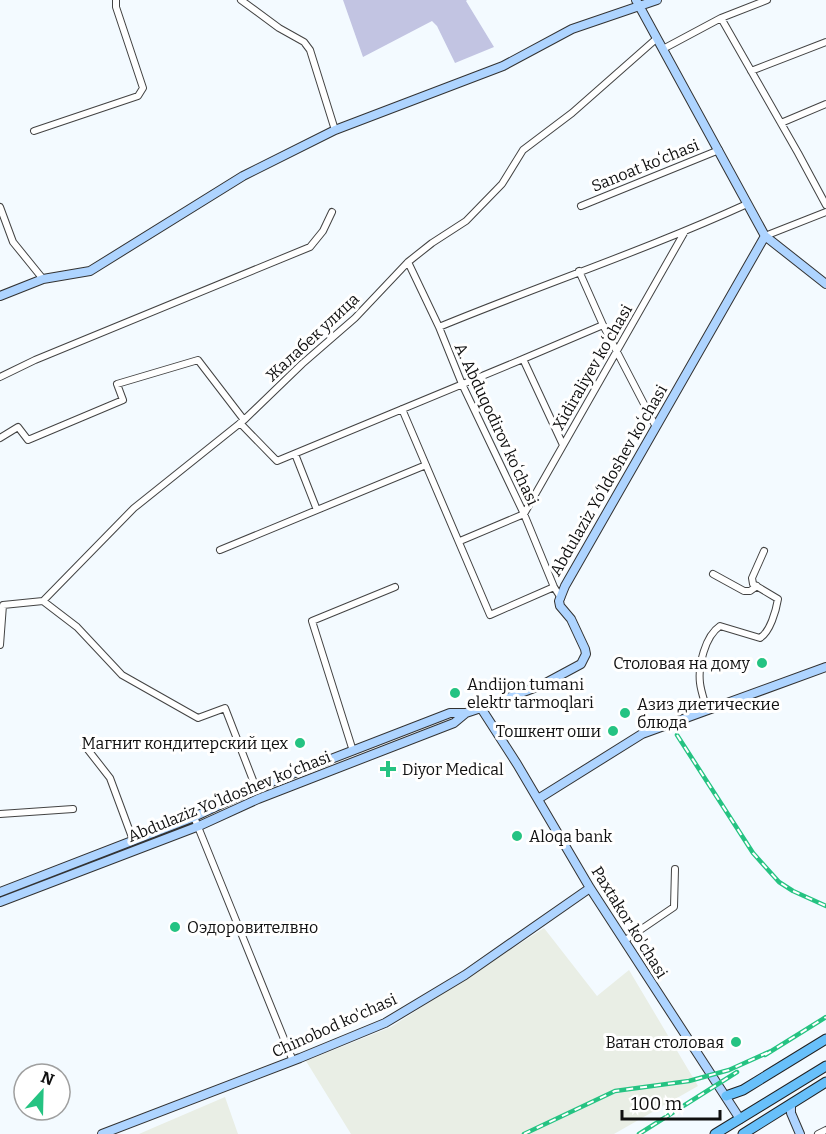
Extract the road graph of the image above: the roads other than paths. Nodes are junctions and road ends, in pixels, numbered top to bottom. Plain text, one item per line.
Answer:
1 (116, 0) edge
2 (242, 0) edge
3 (657, 0) edge
4 (766, 0) edge
5 (637, 3) edge
6 (721, 18) junction
7 (656, 39) junction
8 (826, 42) edge
9 (663, 50) junction
10 (751, 71) junction
11 (826, 105) edge
12 (781, 123) junction
13 (335, 130) junction
14 (34, 131) dead end
15 (719, 150) junction
16 (747, 204) junction
17 (826, 205) edge
18 (581, 206) dead end
19 (0, 207) edge
20 (332, 212) dead end
21 (826, 212) edge
22 (684, 233) junction
23 (765, 236) junction
24 (408, 262) junction
25 (579, 271) junction
26 (43, 279) junction
27 (826, 284) edge
28 (0, 296) edge
29 (603, 325) junction
30 (439, 327) junction
31 (616, 351) junction
32 (523, 359) junction
33 (0, 377) edge
34 (462, 384) junction
35 (402, 409) junction
36 (242, 422) junction
37 (657, 428) junction
38 (0, 438) edge
39 (563, 445) junction
40 (295, 454) junction
41 (426, 465) junction
42 (317, 510) junction
43 (524, 514) junction
44 (460, 541) junction
45 (220, 550) dead end
46 (764, 551) dead end
47 (713, 574) dead end
48 (757, 586) junction
49 (395, 587) dead end
50 (554, 587) junction
51 (561, 598) junction
52 (43, 601) junction
53 (2, 604) edge
54 (0, 645) edge
55 (826, 667) edge
56 (481, 708) junction
57 (707, 711) junction
58 (466, 712) junction
59 (85, 747) dead end
60 (353, 751) junction
61 (335, 758) junction
62 (339, 768) junction
63 (256, 788) junction
64 (538, 799) junction
65 (73, 809) dead end
66 (0, 814) edge
67 (194, 817) junction
68 (199, 826) junction
69 (133, 840) junction
70 (675, 869) dead end
71 (590, 888) junction
72 (0, 891) edge
73 (0, 902) edge
74 (624, 941) junction
75 (826, 1039) edge
76 (826, 1045) edge
77 (293, 1060) junction
78 (826, 1066) edge
79 (826, 1082) edge
80 (726, 1096) junction
81 (791, 1105) junction
82 (740, 1119) junction
83 (826, 1130) edge
84 (102, 1134) edge
85 (715, 1134) edge
86 (742, 1134) edge
87 (801, 1134) edge
88 (818, 1134) edge

1 - 14 street
2 - 13 street
3 - 5 main road
4 - 6 street
5 - 7 main road
5 - 13 main road
6 - 9 street
6 - 10 street
7 - 9 main road
7 - 24 street, Жалабек улица
8 - 10 street
9 - 15 main road
10 - 12 street
11 - 12 street
12 - 17 street
13 - 26 main road
15 - 16 main road
15 - 18 street, Sanoat koʻchasi
16 - 22 street
16 - 23 main road
19 - 26 street
20 - 33 street
21 - 23 street
22 - 25 street
22 - 31 street, Xidiraliyev koʻchasi
23 - 27 main road
23 - 37 main road, Abdulaziz Yoʻldoshev koʻchasi
24 - 30 street, A. Abduqodirov koʻchasi
24 - 36 street, Жалабек улица
25 - 29 street
25 - 30 street
26 - 28 main road
29 - 31 street
29 - 32 street
30 - 34 street, A. Abduqodirov koʻchasi
31 - 37 street
31 - 39 street, Xidiraliyev koʻchasi
32 - 34 street
32 - 39 street
34 - 35 street
34 - 43 street, A. Abduqodirov koʻchasi
35 - 40 street
35 - 41 street
36 - 38 street
36 - 40 street
36 - 52 street, Жалабек улица
37 - 51 main road, Abdulaziz Yoʻldoshev koʻchasi
39 - 43 street, Xidiraliyev koʻchasi
40 - 42 street
41 - 42 street
41 - 44 street
42 - 45 street
43 - 44 street
43 - 50 street, A. Abduqodirov koʻchasi
44 - 50 street
46 - 48 street
47 - 48 street
48 - 57 street
49 - 60 street
50 - 51 street, A. Abduqodirov koʻchasi
51 - 56 main road, Abdulaziz Yoʻldoshev koʻchasi
52 - 53 street
52 - 63 street
53 - 54 street
55 - 57 main road
56 - 58 main road, Abdulaziz Yoʻldoshev koʻchasi
56 - 64 main road, Paxtakor ko'chasi
57 - 64 main road
58 - 60 main road, Abdulaziz Yoʻldoshev koʻchasi
58 - 62 main road, Abdulaziz Yoʻldoshev koʻchasi
59 - 69 street
60 - 61 main road, Abdulaziz Yoʻldoshev koʻchasi
61 - 62 main road
61 - 63 main road, Abdulaziz Yoʻldoshev koʻchasi
62 - 68 main road, Abdulaziz Yoʻldoshev koʻchasi
63 - 67 main road, Abdulaziz Yoʻldoshev koʻchasi
64 - 71 main road, Paxtakor ko'chasi
65 - 66 street
67 - 68 street
67 - 69 main road, Abdulaziz Yoʻldoshev koʻchasi
68 - 73 main road, Abdulaziz Yoʻldoshev koʻchasi
68 - 77 street
69 - 72 main road, Abdulaziz Yoʻldoshev koʻchasi
70 - 74 street
71 - 74 main road, Paxtakor ko'chasi
71 - 77 main road, Chinobod ko'chasi
74 - 80 main road, Paxtakor ko'chasi
75 - 80 main road
76 - 80 main road
77 - 84 main road, Chinobod ko'chasi
78 - 82 main road
79 - 81 main road
80 - 82 main road, Paxtakor ko'chasi
81 - 86 main road
81 - 87 main road
82 - 85 main road
83 - 88 street

